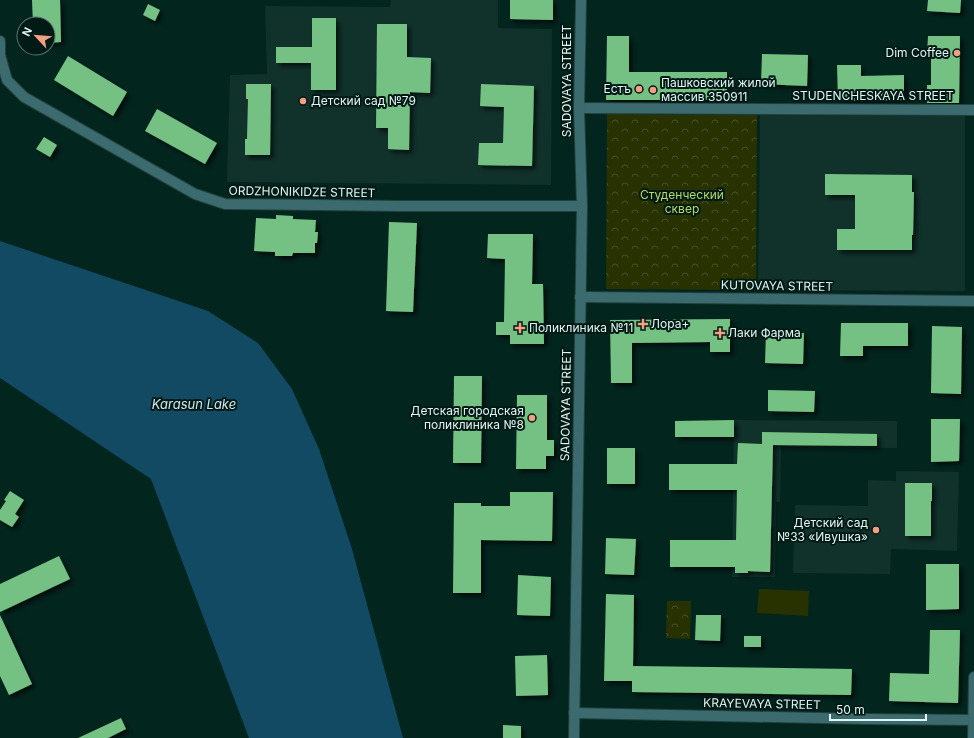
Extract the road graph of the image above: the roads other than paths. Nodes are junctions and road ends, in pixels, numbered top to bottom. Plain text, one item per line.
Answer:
1 (581, 0) edge
2 (0, 41) edge
3 (579, 108) junction
4 (974, 110) edge
5 (582, 206) junction
6 (580, 297) junction
7 (974, 301) edge
8 (974, 677) edge
9 (574, 713) junction
10 (974, 720) edge
11 (574, 738) edge
12 (973, 738) edge

1 - 3 street, SADOVAYA STREET
2 - 5 street, ORDZHONIKIDZE STREET
3 - 4 street, STUDENCHESKAYA STREET
3 - 5 street, SADOVAYA STREET
5 - 6 street, SADOVAYA STREET
6 - 7 street, KUTOVAYA STREET
6 - 9 street, SADOVAYA STREET
8 - 10 street
9 - 10 street, KRAYEVAYA STREET
9 - 11 street, SADOVAYA STREET
10 - 12 street

